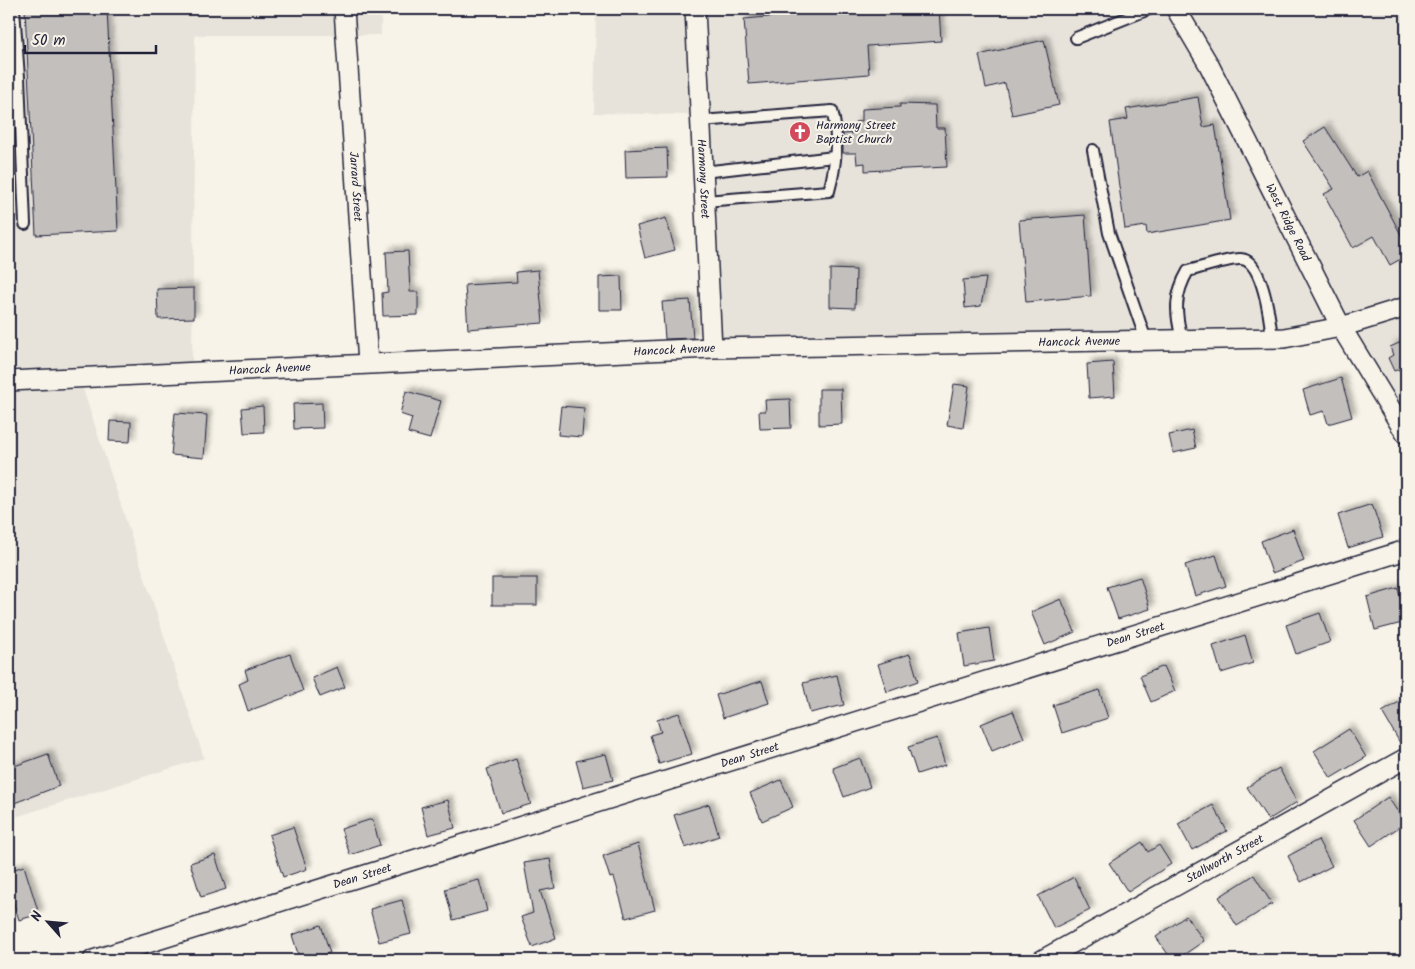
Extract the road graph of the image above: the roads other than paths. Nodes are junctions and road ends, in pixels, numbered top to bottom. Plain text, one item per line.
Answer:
1 (14, 9) edge
2 (344, 9) edge
3 (695, 9) edge
4 (1149, 9) edge
5 (1176, 9) edge
6 (1076, 38) dead end
7 (700, 121) junction
8 (1094, 150) dead end
9 (834, 157) junction
10 (703, 172) junction
11 (705, 201) junction
12 (25, 224) dead end
13 (1406, 307) edge
14 (1341, 326) junction
15 (1272, 338) junction
16 (1182, 339) junction
17 (1146, 340) junction
18 (712, 348) junction
19 (368, 363) junction
20 (9, 380) edge
21 (1404, 425) edge
22 (1406, 550) edge
23 (1406, 758) edge
24 (93, 960) edge
25 (1042, 960) edge

1 - 12 lane
2 - 19 street, Jarrard Street
3 - 7 street, Harmony Street
4 - 6 lane
5 - 14 street, West Ridge Road
7 - 9 lane
7 - 10 street, Harmony Street
8 - 17 lane
9 - 10 lane
9 - 11 lane
10 - 11 street, Harmony Street
11 - 18 street, Harmony Street
13 - 14 street, Hancock Avenue
14 - 15 street, Hancock Avenue
14 - 21 street, West Ridge Road
15 - 16 street, Hancock Avenue
15 - 16 lane
16 - 17 street, Hancock Avenue
17 - 18 street, Hancock Avenue
18 - 19 street, Hancock Avenue
19 - 20 street, Hancock Avenue
22 - 24 street, Dean Street
23 - 25 street, Stallworth Street

